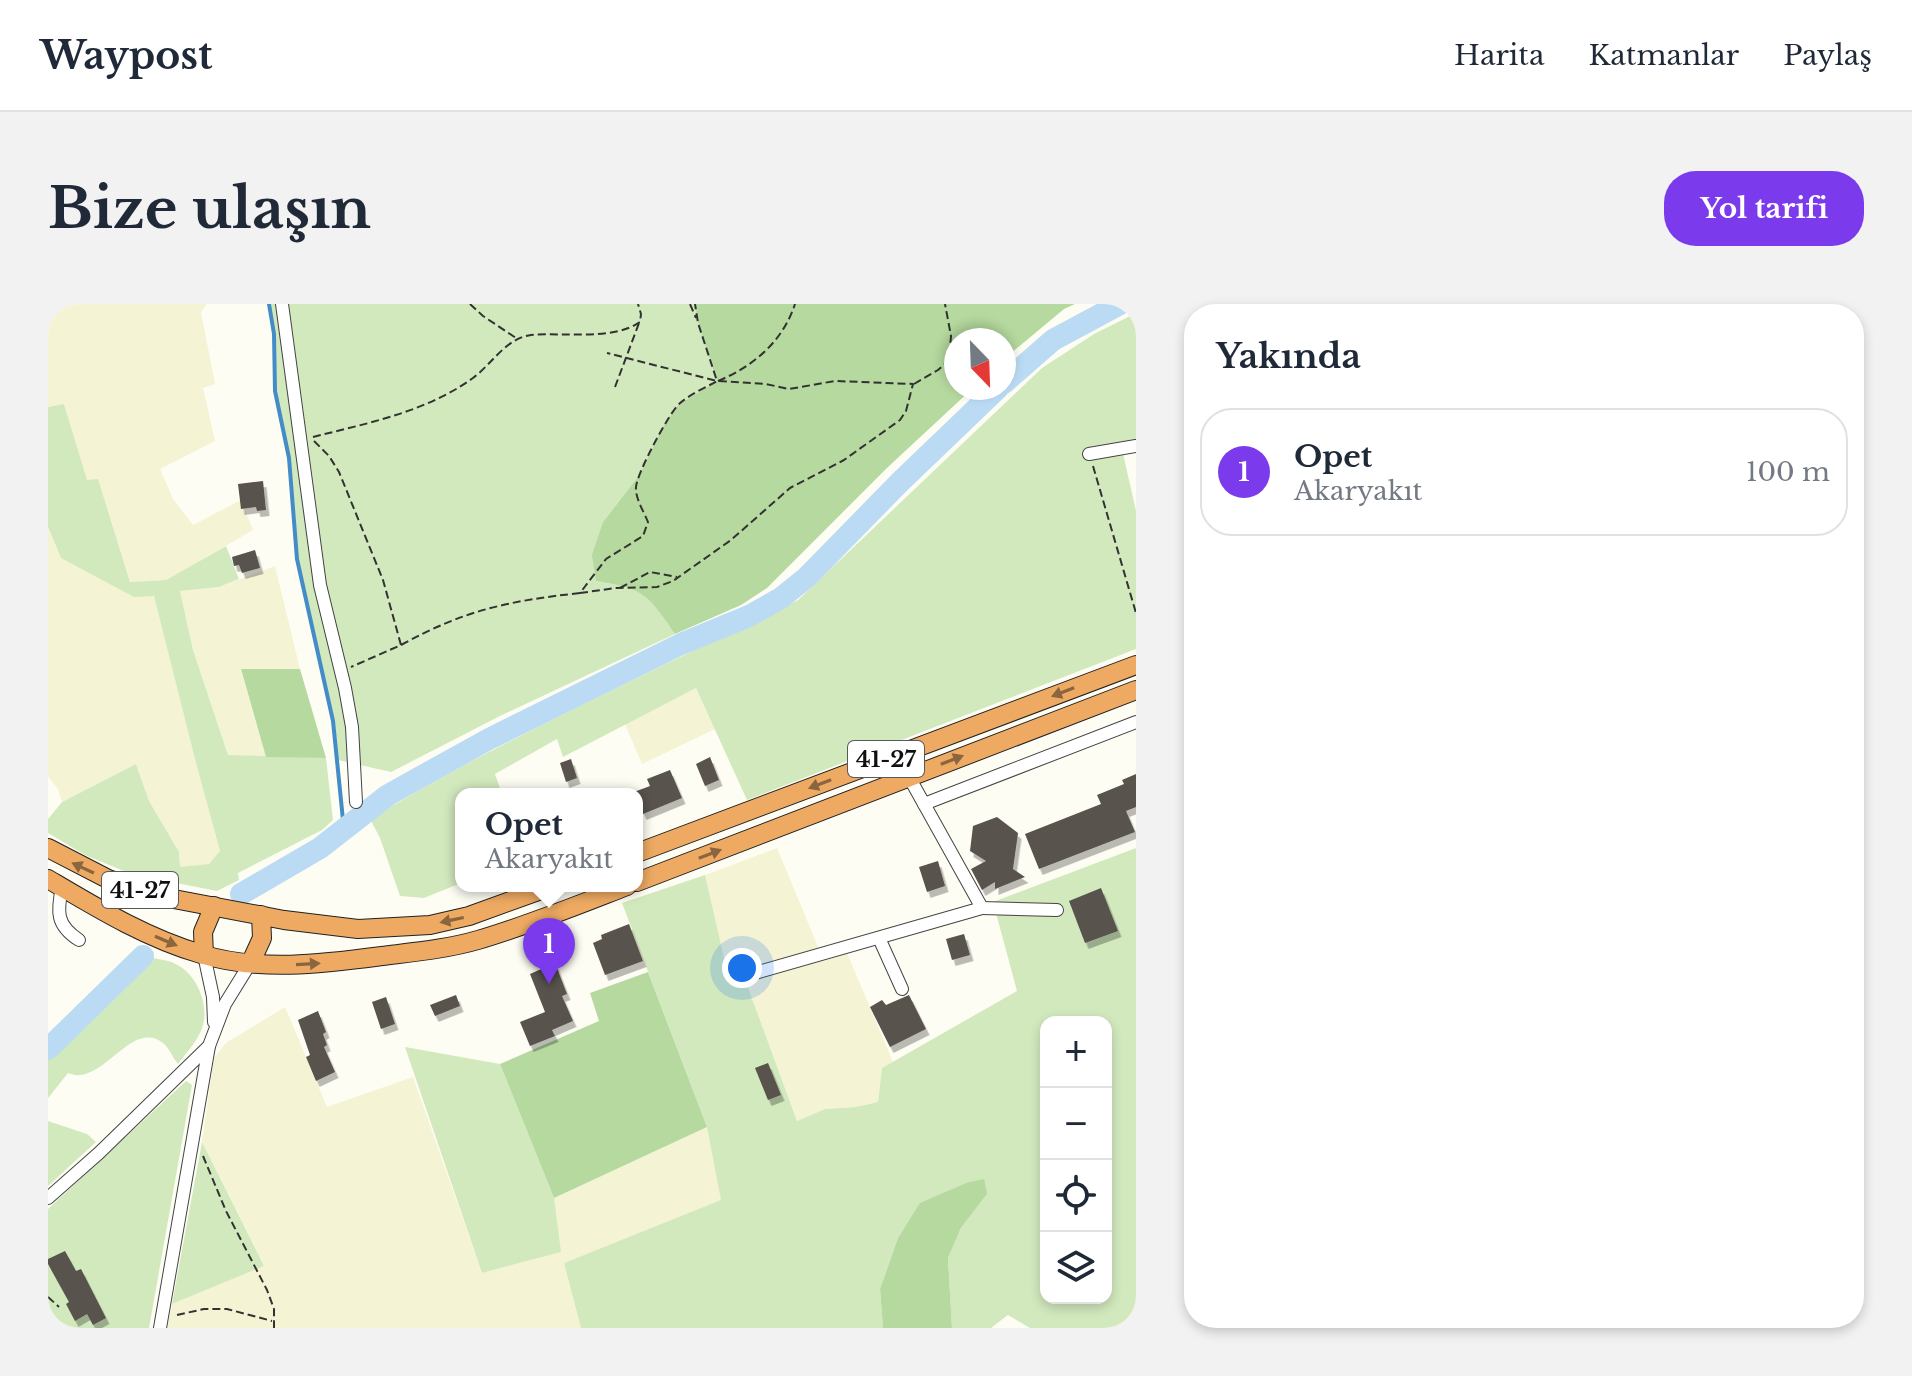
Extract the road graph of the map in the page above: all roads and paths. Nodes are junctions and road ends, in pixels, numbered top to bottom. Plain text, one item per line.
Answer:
1 (282, 304) edge
2 (470, 304) edge
3 (638, 304) edge
4 (690, 304) edge
5 (695, 304) edge
6 (795, 304) edge
7 (945, 304) edge
8 (640, 322) junction
9 (698, 323) junction
10 (517, 339) junction
11 (607, 353) dead end
12 (626, 358) junction
13 (717, 381) junction
14 (913, 384) junction
15 (615, 387) dead end
16 (1136, 446) edge
17 (1089, 454) joint
18 (678, 578) junction
19 (620, 588) junction
20 (580, 593) junction
21 (1136, 613) edge
22 (401, 645) junction
23 (1136, 665) edge
24 (340, 671) junction
25 (1136, 690) edge
26 (1136, 722) edge
27 (909, 777) junction
28 (356, 802) dead end
29 (924, 804) junction
30 (48, 848) edge
31 (643, 851) edge
32 (643, 880) edge
33 (55, 883) edge
34 (535, 892) edge
35 (610, 892) edge
36 (214, 906) junction
37 (982, 908) junction
38 (1057, 910) dead end
39 (261, 915) junction
40 (879, 938) junction
41 (79, 940) dead end
42 (204, 955) junction
43 (251, 962) junction
44 (755, 973) dead end
45 (902, 989) dead end
46 (214, 1029) junction
47 (209, 1046) junction
48 (194, 1133) junction
49 (48, 1198) edge
50 (48, 1297) edge
51 (59, 1307) dead end
52 (273, 1321) junction
53 (161, 1323) edge
54 (274, 1328) edge

1 - 24 street
2 - 10 path
3 - 8 path
4 - 9 path
5 - 9 path
6 - 13 path
7 - 14 path
8 - 10 path
8 - 12 path
9 - 13 path
10 - 22 path
11 - 12 path
12 - 13 path
12 - 15 path
13 - 14 path
13 - 20 path
14 - 18 path
16 - 17 street
17 - 21 path
18 - 19 path
18 - 19 path
19 - 20 path
20 - 22 path
22 - 24 path
23 -> 31 highway, 41-27
24 - 28 street
27 -> 25 highway
26 - 29 street
27 - 29 street
32 -> 27 highway
29 - 37 street
36 -> 30 highway, 41-27
33 - 41 street
33 -> 42 highway
34 -> 39 highway, 41-27
43 -> 35 highway
36 - 39 highway, 41-27
36 - 42 highway
37 - 38 street
37 - 40 street
39 - 43 highway
40 - 44 street
40 - 45 street
42 - 43 highway
42 - 46 street
43 - 46 street
46 - 47 street
47 - 48 street
47 - 49 street
48 - 52 path
48 - 53 street
50 - 51 path
52 - 53 path
52 - 54 path

